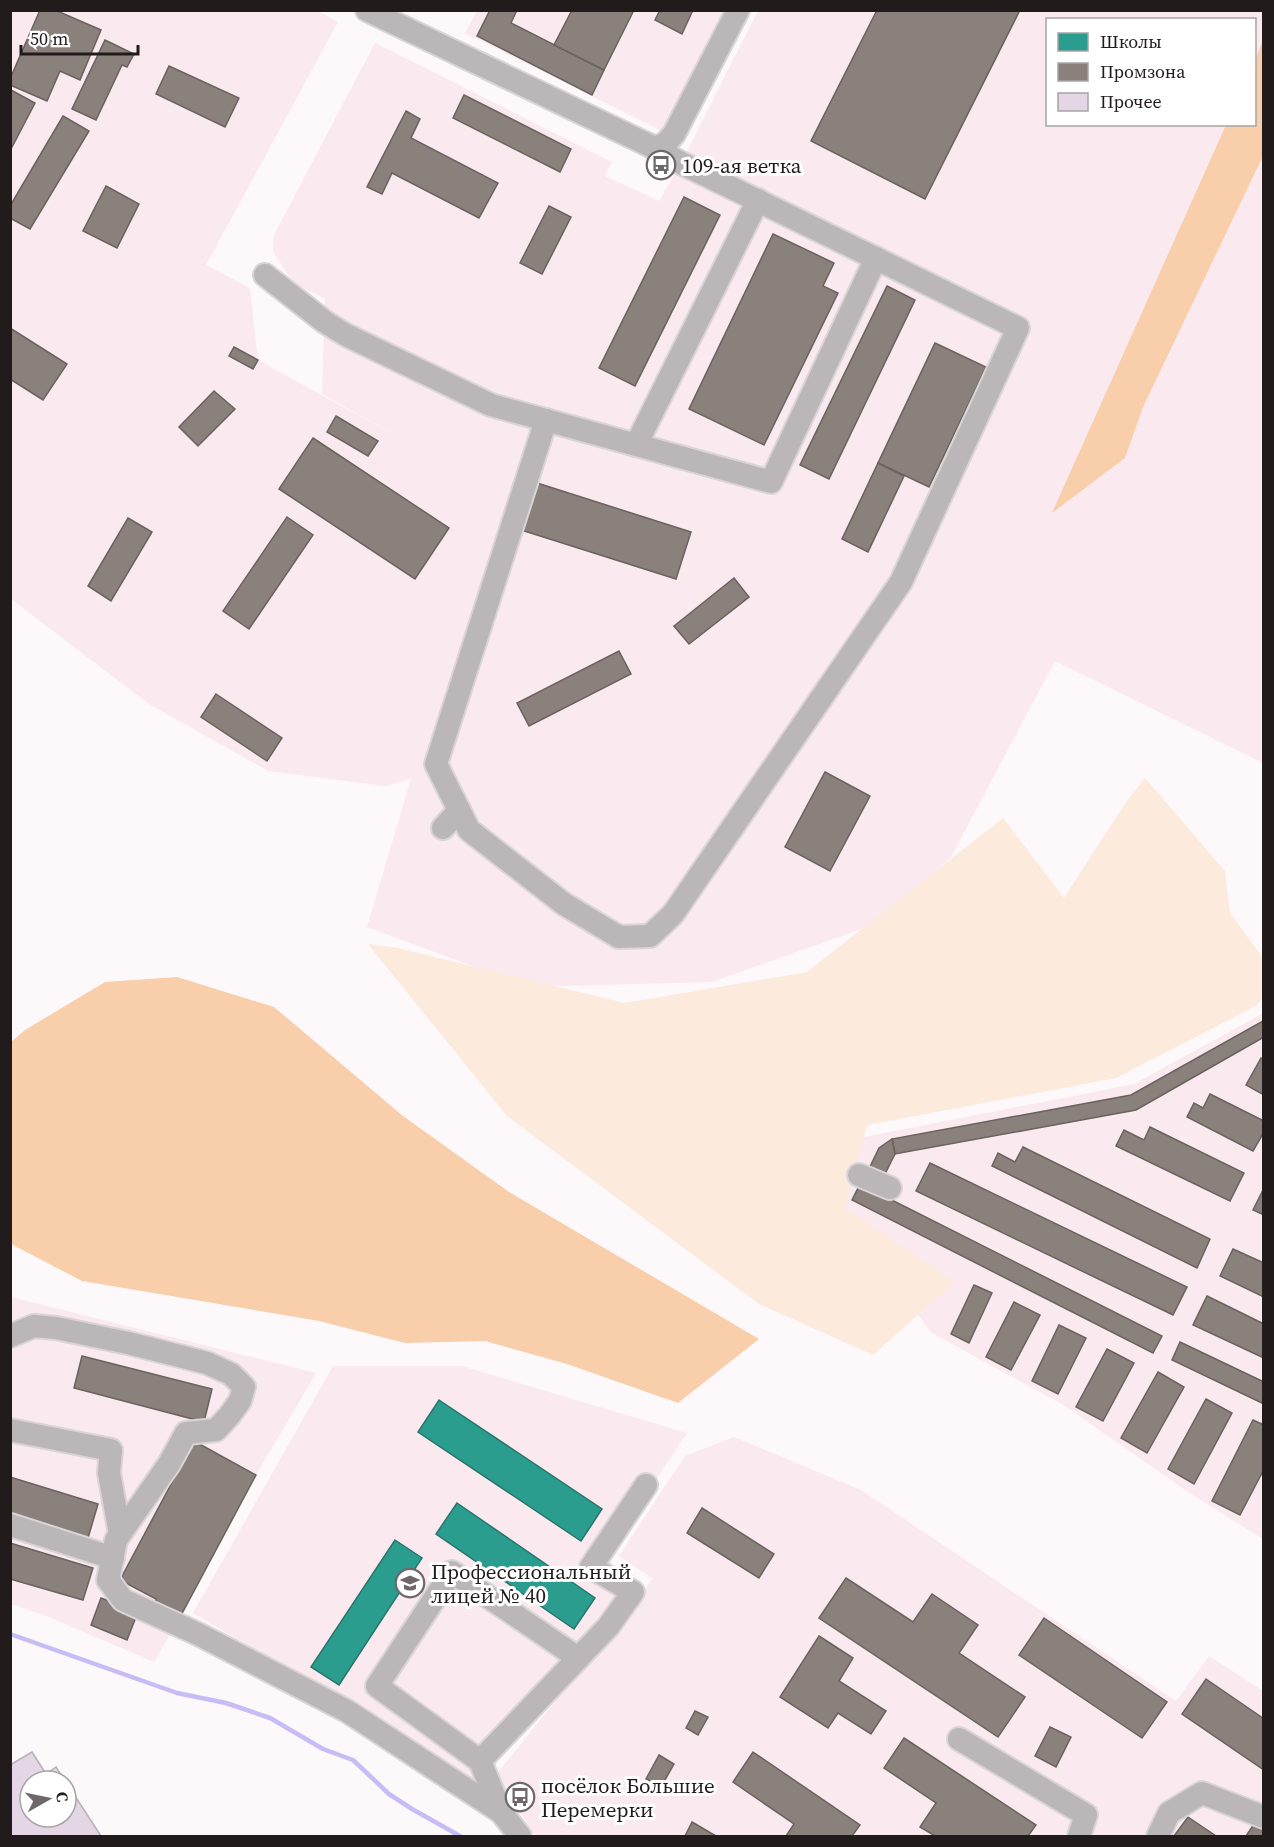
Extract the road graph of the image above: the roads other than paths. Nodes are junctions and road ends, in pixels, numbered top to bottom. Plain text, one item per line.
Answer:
1 (367, 10) edge
2 (738, 10) edge
3 (655, 148) junction
4 (758, 200) junction
5 (876, 258) junction
6 (266, 275) dead end
7 (546, 420) junction
8 (636, 445) junction
9 (459, 810) junction
10 (443, 828) dead end
11 (859, 1175) dead end
12 (890, 1188) dead end
13 (10, 1336) edge
14 (10, 1430) edge
15 (646, 1485) dead end
16 (10, 1525) edge
17 (120, 1534) junction
18 (113, 1558) junction
19 (578, 1658) junction
20 (959, 1739) dead end
21 (480, 1761) junction
22 (501, 1812) junction
23 (1263, 1817) edge
24 (520, 1836) edge
25 (1079, 1836) edge
26 (1158, 1836) edge

1 - 3 street
2 - 3 street
3 - 4 street
4 - 5 street
4 - 8 street
5 - 8 street
5 - 9 street
6 - 7 street
7 - 8 street
7 - 9 street
9 - 10 street
11 - 12 street
13 - 17 street
14 - 17 street
15 - 19 street
16 - 18 street
17 - 18 street
18 - 22 street
19 - 21 street
19 - 21 street
20 - 25 street
21 - 22 street
22 - 24 street
23 - 26 street

